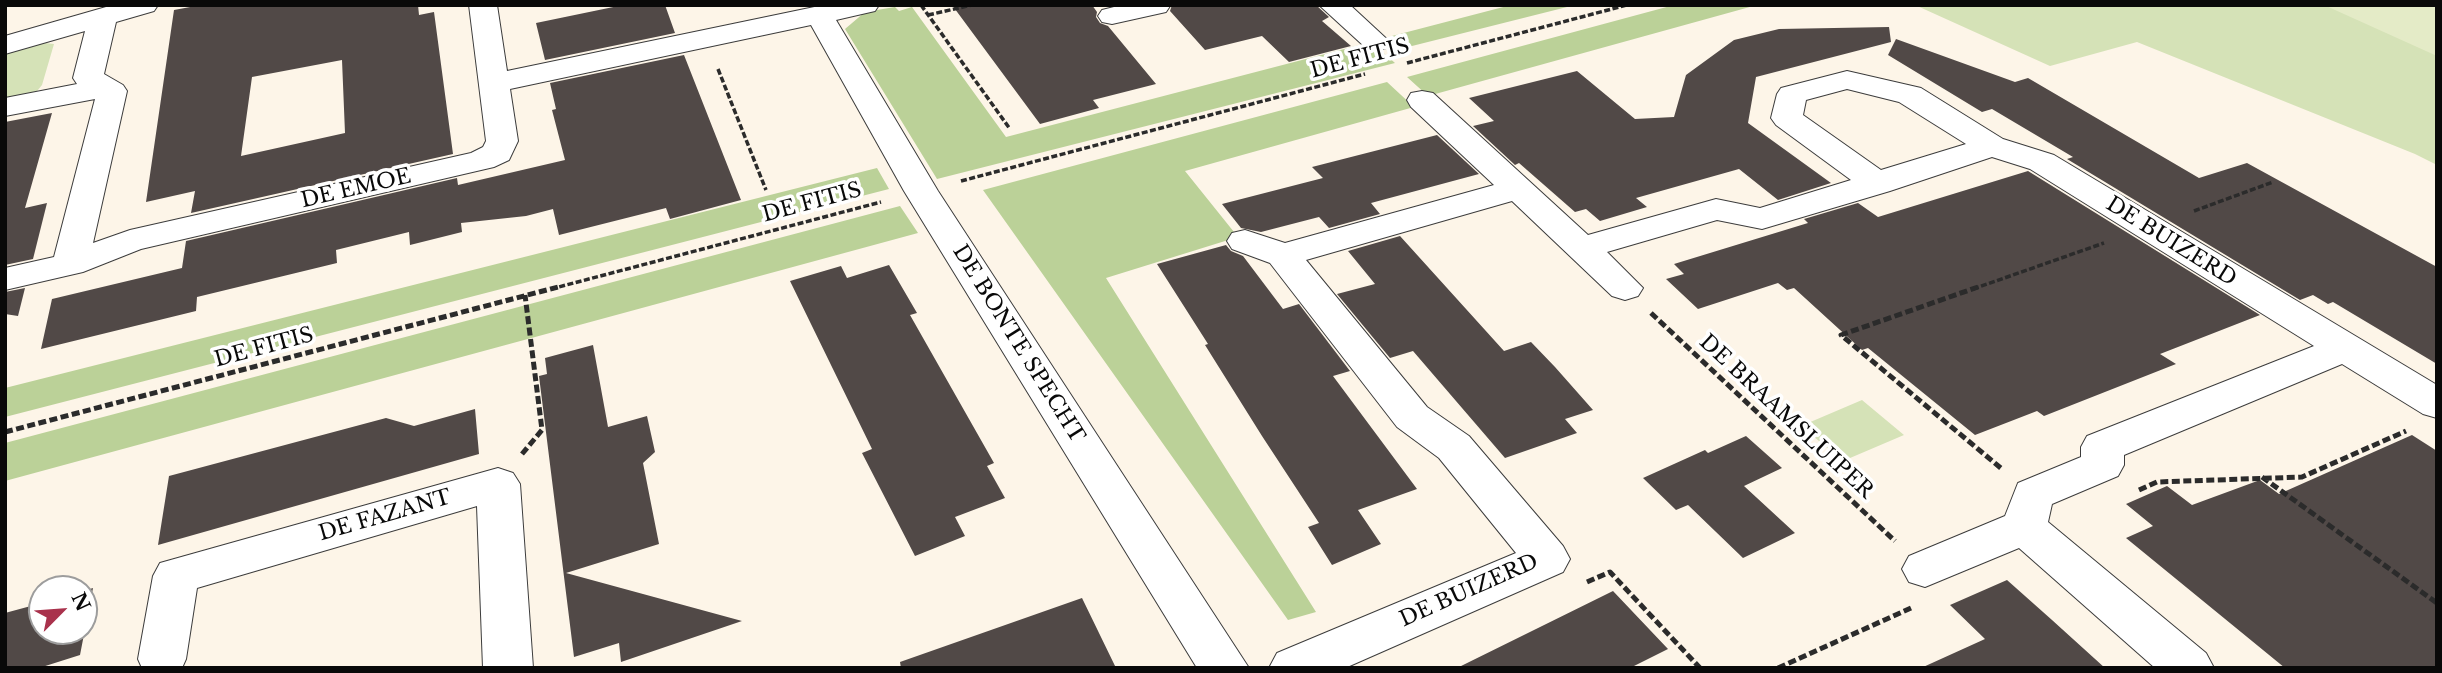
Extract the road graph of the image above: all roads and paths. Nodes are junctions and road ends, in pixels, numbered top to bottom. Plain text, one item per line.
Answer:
1 (144, 5) edge
2 (483, 5) edge
3 (865, 5) edge
4 (921, 5) edge
5 (972, 5) edge
6 (1149, 5) edge
7 (1333, 5) edge
8 (1627, 5) edge
9 (1158, 6) edge
10 (928, 15) junction
11 (819, 16) junction
12 (1112, 16) dead end
13 (103, 17) junction
14 (706, 39) junction
15 (1376, 42) dead end
16 (5, 45) edge
17 (1404, 64) dead end
18 (1373, 72) dead end
19 (495, 83) junction
20 (106, 88) junction
21 (1422, 100) dead end
22 (5, 107) edge
23 (1010, 129) dead end
24 (1992, 146) junction
25 (2273, 182) dead end
26 (1878, 184) junction
27 (1518, 189) junction
28 (766, 190) dead end
29 (921, 191) junction
30 (2147, 227) junction
31 (1581, 248) junction
32 (70, 264) junction
33 (5, 279) edge
34 (1625, 288) joint
35 (525, 295) junction
36 (2345, 348) junction
37 (2426, 416) edge
38 (5, 432) edge
39 (2261, 476) junction
40 (498, 484) junction
41 (2132, 493) dead end
42 (2029, 510) junction
43 (1547, 559) junction
44 (1925, 569) junction
45 (2437, 603) edge
46 (166, 665) edge
47 (508, 668) edge
48 (1224, 668) edge
49 (1294, 668) edge
50 (1700, 668) edge
51 (1778, 668) edge
52 (2189, 668) edge

1 - 13 street
2 - 19 street, DE EMOE
3 - 11 street
4 - 10 path
5 - 10 path
6 - 9 street
7 - 15 street
8 - 17 path, DE FITIS
9 - 12 street
10 - 23 path
11 - 14 street
11 - 29 street, DE BONTE SPECHT
13 - 16 street
13 - 20 street
14 - 19 street
14 - 28 path
18 - 29 path, DE FITIS
19 - 32 street, DE EMOE
20 - 22 street
20 - 32 street
21 - 27 street
24 - 26 street
24 - 26 street, DE BUIZERD
24 - 30 street, DE BUIZERD
25 - 30 path
26 - 31 street
27 - 31 street
27 - 43 street, DE BUIZERD
29 - 35 path, DE FITIS
29 - 48 street, DE BONTE SPECHT
30 - 36 street, DE BUIZERD
30 - 42 path
31 - 34 street
32 - 33 street, DE EMOE
34 - 44 path, DE BRAAMSLUIPER
35 - 38 path, DE FITIS
35 - 40 path
36 - 37 street, DE BUIZERD
36 - 42 street
37 - 39 path
39 - 41 path
39 - 45 path
40 - 46 street, DE FAZANT
40 - 47 street
42 - 44 street
42 - 52 street
43 - 49 street, DE BUIZERD
43 - 50 path
44 - 51 path

